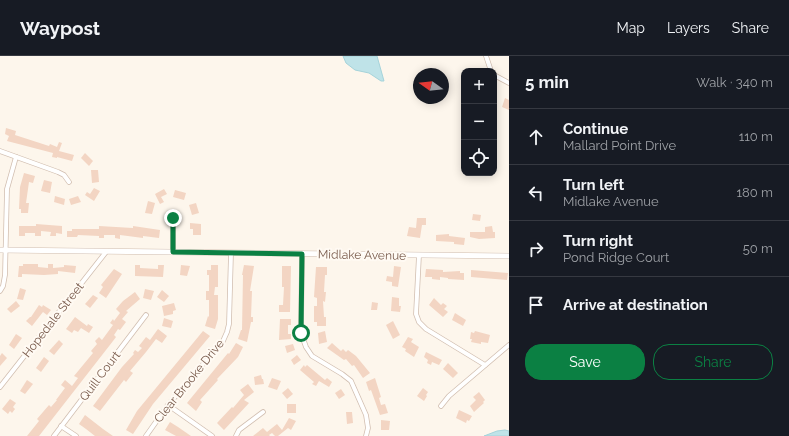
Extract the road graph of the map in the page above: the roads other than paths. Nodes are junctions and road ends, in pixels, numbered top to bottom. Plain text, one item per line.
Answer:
1 (486, 56) edge
2 (489, 68) edge
3 (497, 77) edge
4 (509, 83) edge
5 (0, 151) edge
6 (16, 157) junction
7 (69, 182) dead end
8 (173, 218) dead end
9 (3, 250) edge
10 (106, 252) junction
11 (173, 252) junction
12 (231, 253) junction
13 (302, 254) junction
14 (419, 256) junction
15 (509, 256) edge
16 (0, 291) edge
17 (146, 315) dead end
18 (509, 346) edge
19 (485, 365) junction
20 (0, 387) edge
21 (168, 405) junction
22 (441, 406) dead end
23 (263, 412) dead end
24 (61, 426) junction
25 (54, 436) edge
26 (76, 436) edge
27 (146, 436) edge
28 (212, 436) edge
29 (236, 436) edge
30 (366, 436) edge

1 - 2 street
3 - 4 street
5 - 6 street
6 - 7 street
6 - 9 street
8 - 11 street
9 - 10 street, Midlake Avenue
9 - 16 street
10 - 11 street, Midlake Avenue
10 - 20 street, Hopedale Street
11 - 12 street, Midlake Avenue
12 - 13 street, Midlake Avenue
12 - 21 street, Clear Brooke Drive
13 - 14 street, Midlake Avenue
13 - 30 street
14 - 15 street, Midlake Avenue
14 - 19 street
17 - 24 street, Quill Court
18 - 19 street
19 - 22 street
21 - 27 street, Clear Brooke Drive
21 - 28 street
23 - 29 street
24 - 25 street, Quill Court
24 - 26 street

